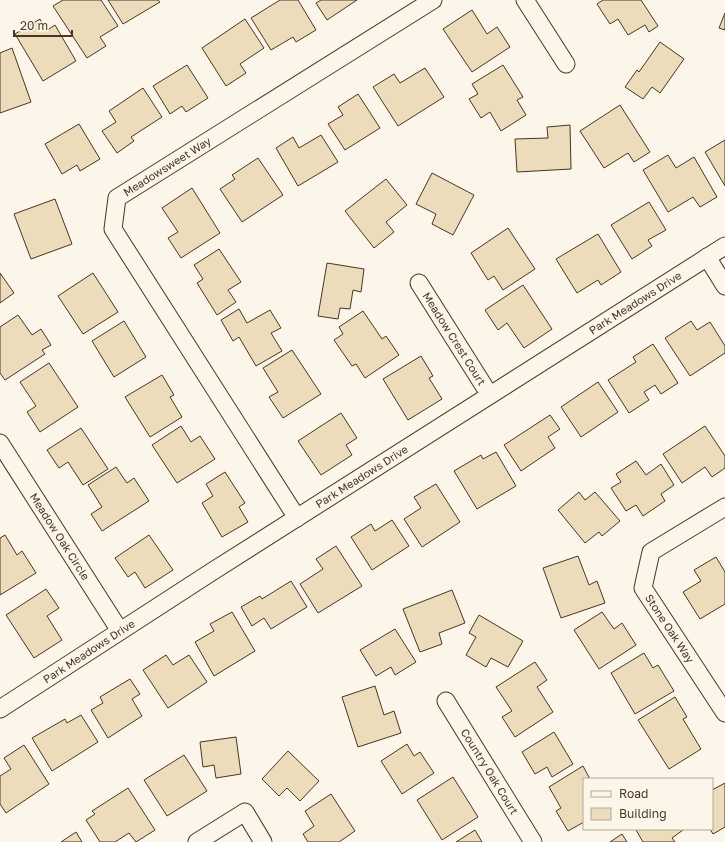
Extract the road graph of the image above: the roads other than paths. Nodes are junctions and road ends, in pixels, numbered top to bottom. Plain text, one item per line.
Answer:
1 (433, 0) edge
2 (525, 0) edge
3 (566, 64) dead end
4 (725, 246) edge
5 (708, 257) junction
6 (419, 283) dead end
7 (725, 286) edge
8 (489, 394) junction
9 (0, 443) edge
10 (725, 507) edge
11 (297, 518) junction
12 (120, 631) junction
13 (446, 701) dead end
14 (0, 709) edge
15 (725, 713) edge
16 (197, 842) edge
17 (263, 842) edge
18 (533, 842) edge

1 - 11 street, Meadowsweet Way
2 - 3 street
4 - 5 street, Park Meadows Drive
5 - 7 street
5 - 8 street, Park Meadows Drive
6 - 8 street, Meadow Crest Court
8 - 11 street, Park Meadows Drive
9 - 12 street, Meadow Oak Circle
10 - 15 street, Stone Oak Way
11 - 12 street, Park Meadows Drive
12 - 14 street, Park Meadows Drive
13 - 18 street, Country Oak Court
16 - 17 street

